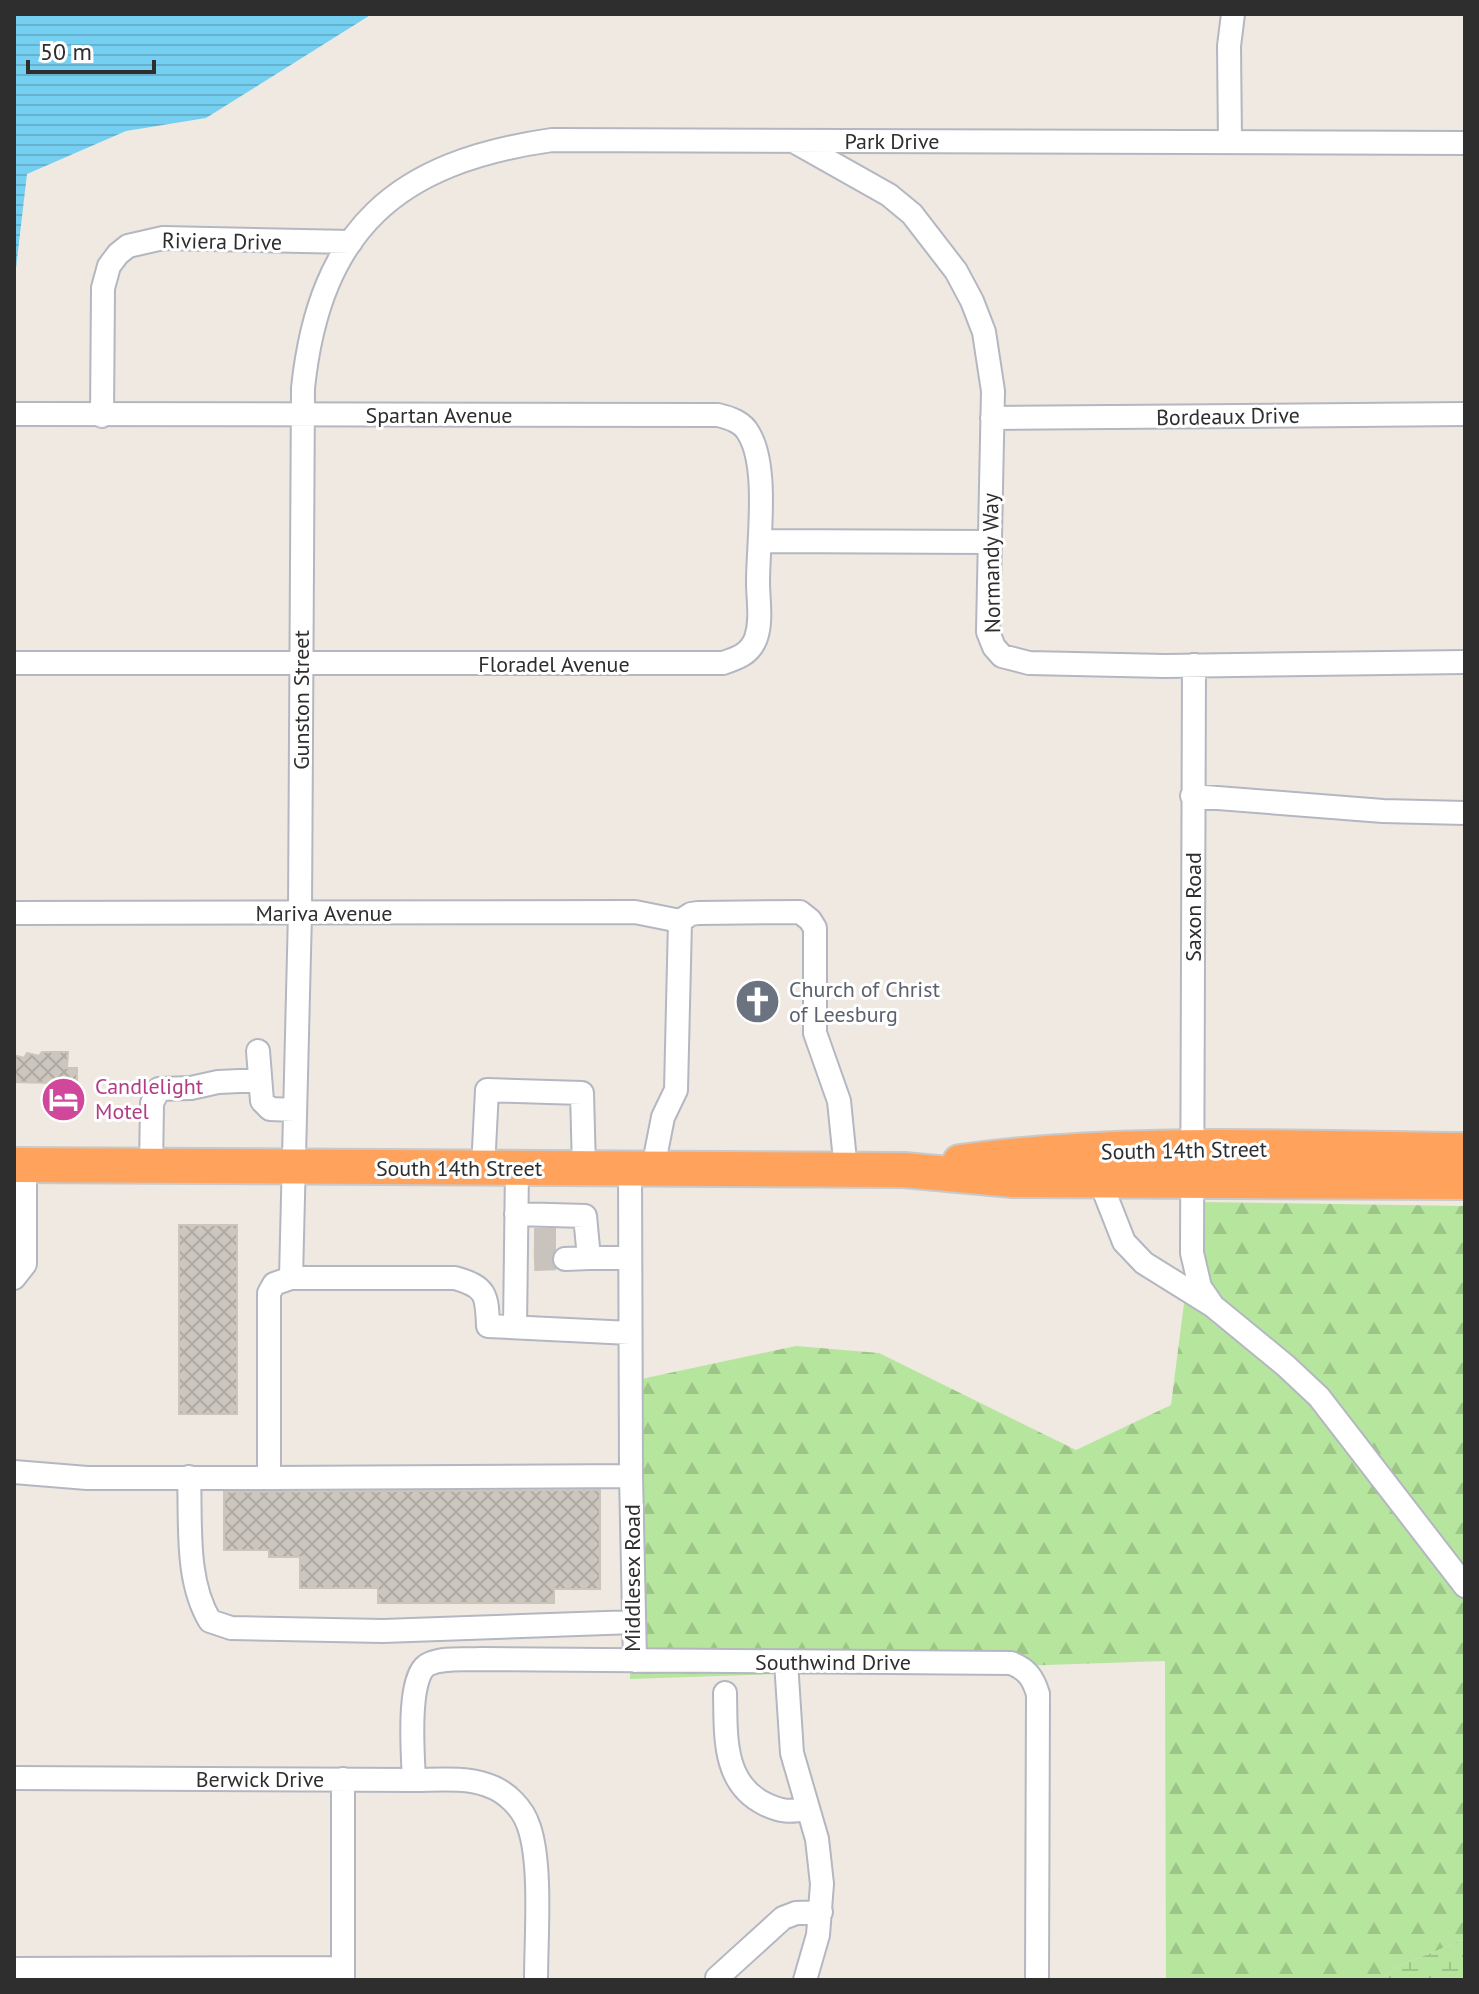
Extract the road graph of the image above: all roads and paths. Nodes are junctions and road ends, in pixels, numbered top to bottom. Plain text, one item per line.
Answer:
1 (1233, 14) edge
2 (791, 140) junction
3 (1230, 142) junction
4 (1465, 143) edge
5 (351, 242) junction
6 (14, 414) edge
7 (1465, 414) edge
8 (302, 415) junction
9 (102, 416) junction
10 (992, 418) junction
11 (760, 541) junction
12 (990, 542) junction
13 (1465, 662) edge
14 (14, 663) edge
15 (301, 663) junction
16 (1194, 665) junction
17 (1192, 796) junction
18 (1465, 813) edge
19 (14, 913) edge
20 (300, 913) junction
21 (680, 921) junction
22 (258, 1051) dead end
23 (259, 1080) junction
24 (294, 1110) junction
25 (1191, 1149) junction
26 (1465, 1150) edge
27 (20, 1165) edge
28 (151, 1167) junction
29 (293, 1168) junction
30 (483, 1168) junction
31 (517, 1168) junction
32 (584, 1168) junction
33 (642, 1168) junction
34 (846, 1170) junction
35 (904, 1170) junction
36 (1100, 1181) junction
37 (1192, 1182) junction
38 (1465, 1182) edge
39 (516, 1214) junction
40 (630, 1258) junction
41 (14, 1278) edge
42 (291, 1278) junction
43 (1213, 1306) junction
44 (515, 1327) junction
45 (630, 1333) junction
46 (14, 1472) edge
47 (631, 1476) junction
48 (189, 1477) junction
49 (269, 1478) junction
50 (1465, 1586) edge
51 (634, 1622) junction
52 (635, 1661) junction
53 (786, 1662) junction
54 (725, 1693) dead end
55 (14, 1778) edge
56 (343, 1779) junction
57 (414, 1780) junction
58 (807, 1809) junction
59 (821, 1912) junction
60 (14, 1969) edge
61 (343, 1974) edge
62 (122, 1975) edge
63 (717, 1978) dead end
64 (536, 1980) edge
65 (805, 1980) edge
66 (1037, 1980) edge

1 - 3 street
2 - 3 street, Park Drive
2 - 5 street, Park Drive
2 - 10 street, Normandy Way
3 - 4 street, Park Drive
5 - 8 street, Gunston Street
5 - 9 street, Riviera Drive
6 - 9 street, Spartan Avenue
7 - 10 street, Bordeaux Drive
8 - 9 street, Spartan Avenue
8 - 11 street, Spartan Avenue
8 - 15 street, Gunston Street
10 - 12 street, Normandy Way
11 - 12 street
11 - 15 street, Floradel Avenue
12 - 16 street, Normandy Way
13 - 16 street, Normandy Way
14 - 15 street, Floradel Avenue
15 - 20 street, Gunston Street
16 - 17 street, Saxon Road
17 - 18 street
17 - 25 street, Saxon Road
19 - 20 street, Mariva Avenue
20 - 21 street, Mariva Avenue
20 - 24 street, Gunston Street
21 - 33 street, Middlesex Road
21 - 34 street
22 - 23 street
23 - 24 street
23 - 28 street
24 - 29 street, Gunston Street
25 - 26 highway, South 14th Street
25 - 35 highway, South 14th Street
25 - 37 street, Saxon Road
27 - 28 highway, South 14th Street
27 - 41 street
28 - 29 highway, South 14th Street
29 - 30 highway, South 14th Street
29 - 42 street, Gunston Street
30 - 31 highway, South 14th Street
30 - 32 street
31 - 32 highway, South 14th Street
31 - 39 street
32 - 33 highway, South 14th Street
33 - 34 highway, South 14th Street
33 - 40 street, Middlesex Road
34 - 35 highway, South 14th Street
35 - 36 highway, South 14th Street
36 - 37 highway, South 14th Street
36 - 43 street
37 - 38 highway, South 14th Street
37 - 43 street, Saxon Road
39 - 40 street
39 - 44 street
40 - 45 street, Middlesex Road
42 - 44 street
42 - 49 street
43 - 50 street
44 - 45 street
45 - 47 street, Middlesex Road
46 - 48 street
47 - 49 street
47 - 51 street, Middlesex Road
48 - 49 street
48 - 51 street
51 - 52 street, Middlesex Road
52 - 53 street, Southwind Drive
52 - 57 street, Middlesex Road
53 - 58 street
53 - 66 street, Southwind Drive
54 - 58 street
55 - 56 street, Berwick Drive
56 - 57 street, Berwick Drive
56 - 61 street
57 - 64 street, Berwick Drive
58 - 59 street
59 - 63 street
59 - 65 street
60 - 62 street
61 - 62 street

